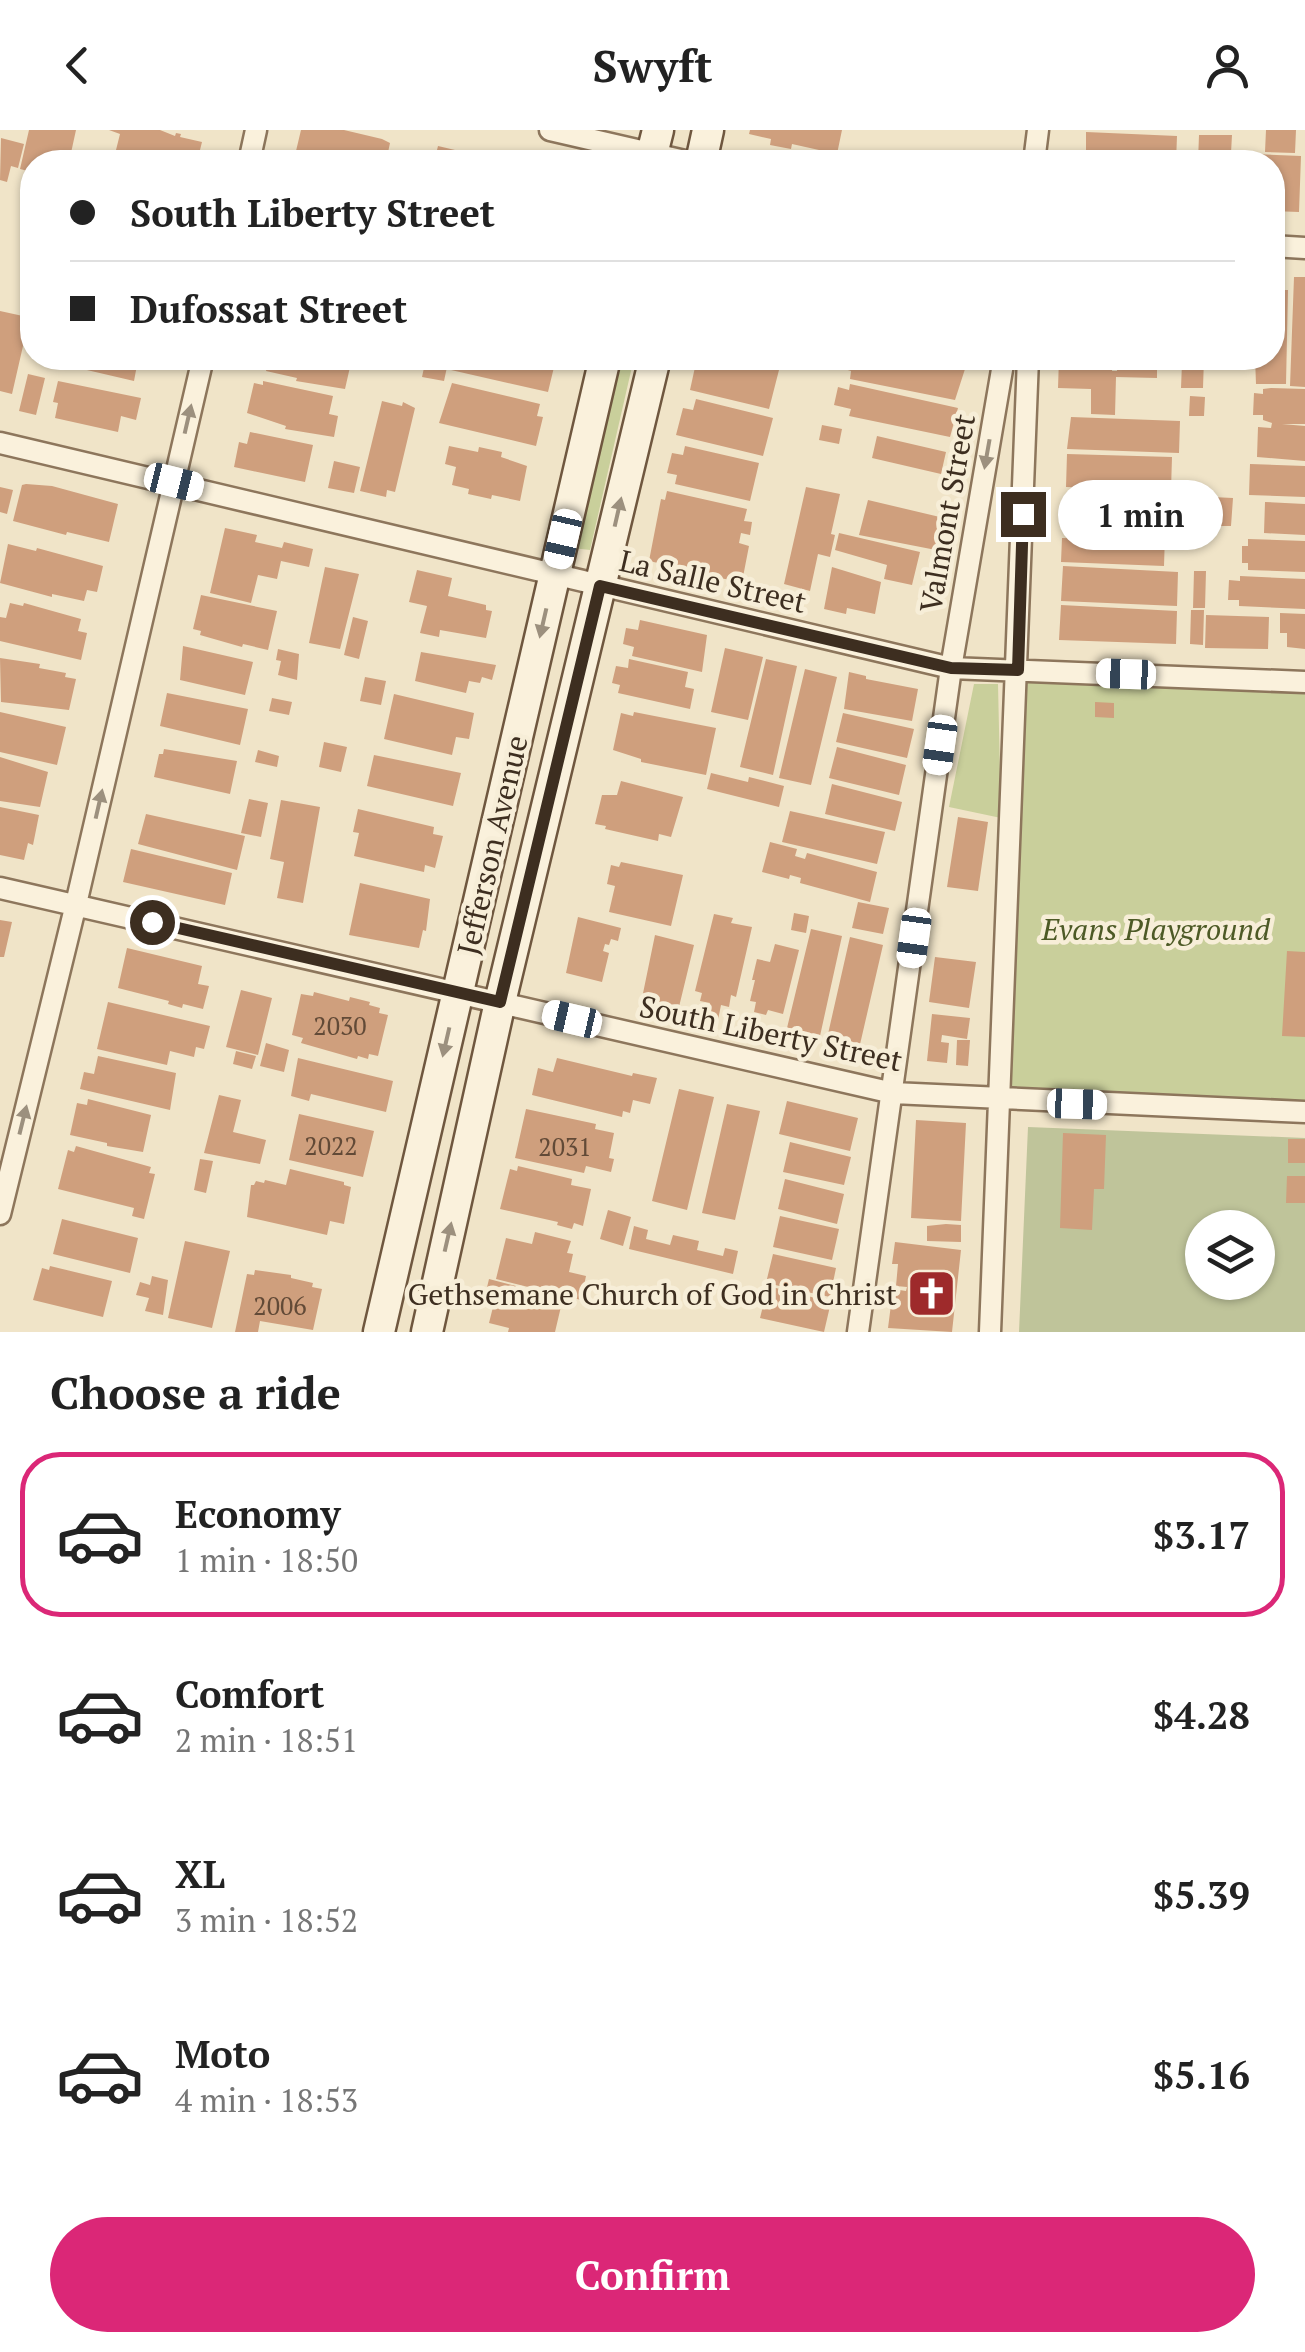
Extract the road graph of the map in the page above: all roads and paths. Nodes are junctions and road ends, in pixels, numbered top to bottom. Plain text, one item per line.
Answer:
1 (550, 130) edge
2 (654, 149) edge
3 (200, 370) edge
4 (602, 370) edge
5 (652, 370) edge
6 (1002, 370) edge
7 (1028, 370) edge
8 (0, 443) edge
9 (174, 482) junction
10 (555, 575) junction
11 (600, 586) junction
12 (951, 668) junction
13 (1018, 670) junction
14 (1305, 682) edge
15 (0, 888) edge
16 (76, 904) junction
17 (458, 993) junction
18 (500, 1002) junction
19 (893, 1093) junction
20 (1001, 1100) junction
21 (1305, 1112) edge
22 (0, 1214) edge
23 (379, 1332) edge
24 (427, 1332) edge
25 (858, 1332) edge
26 (990, 1332) edge

1 - 2 street
9 -> 3 street
4 - 10 street, Jefferson Avenue
11 -> 5 street, Jefferson Avenue
6 -> 12 street, Valmont Street
7 - 13 street
8 - 9 street, La Salle Street
9 - 10 street, La Salle Street
16 -> 9 street
10 - 11 street, La Salle Street
10 -> 17 street, Jefferson Avenue
11 - 12 street, La Salle Street
11 - 18 street, Jefferson Avenue
12 - 13 street, La Salle Street
12 - 19 street, Valmont Street
13 - 14 street, La Salle Street
13 - 20 street
15 - 16 street, South Liberty Street
16 - 17 street, South Liberty Street
22 -> 16 street
17 - 18 street, South Liberty Street
17 -> 23 street, Jefferson Avenue
18 - 19 street, South Liberty Street
24 -> 18 street, Jefferson Avenue
19 - 20 street, South Liberty Street
19 - 25 street, Valmont Street
20 - 21 street, South Liberty Street
20 - 26 street

